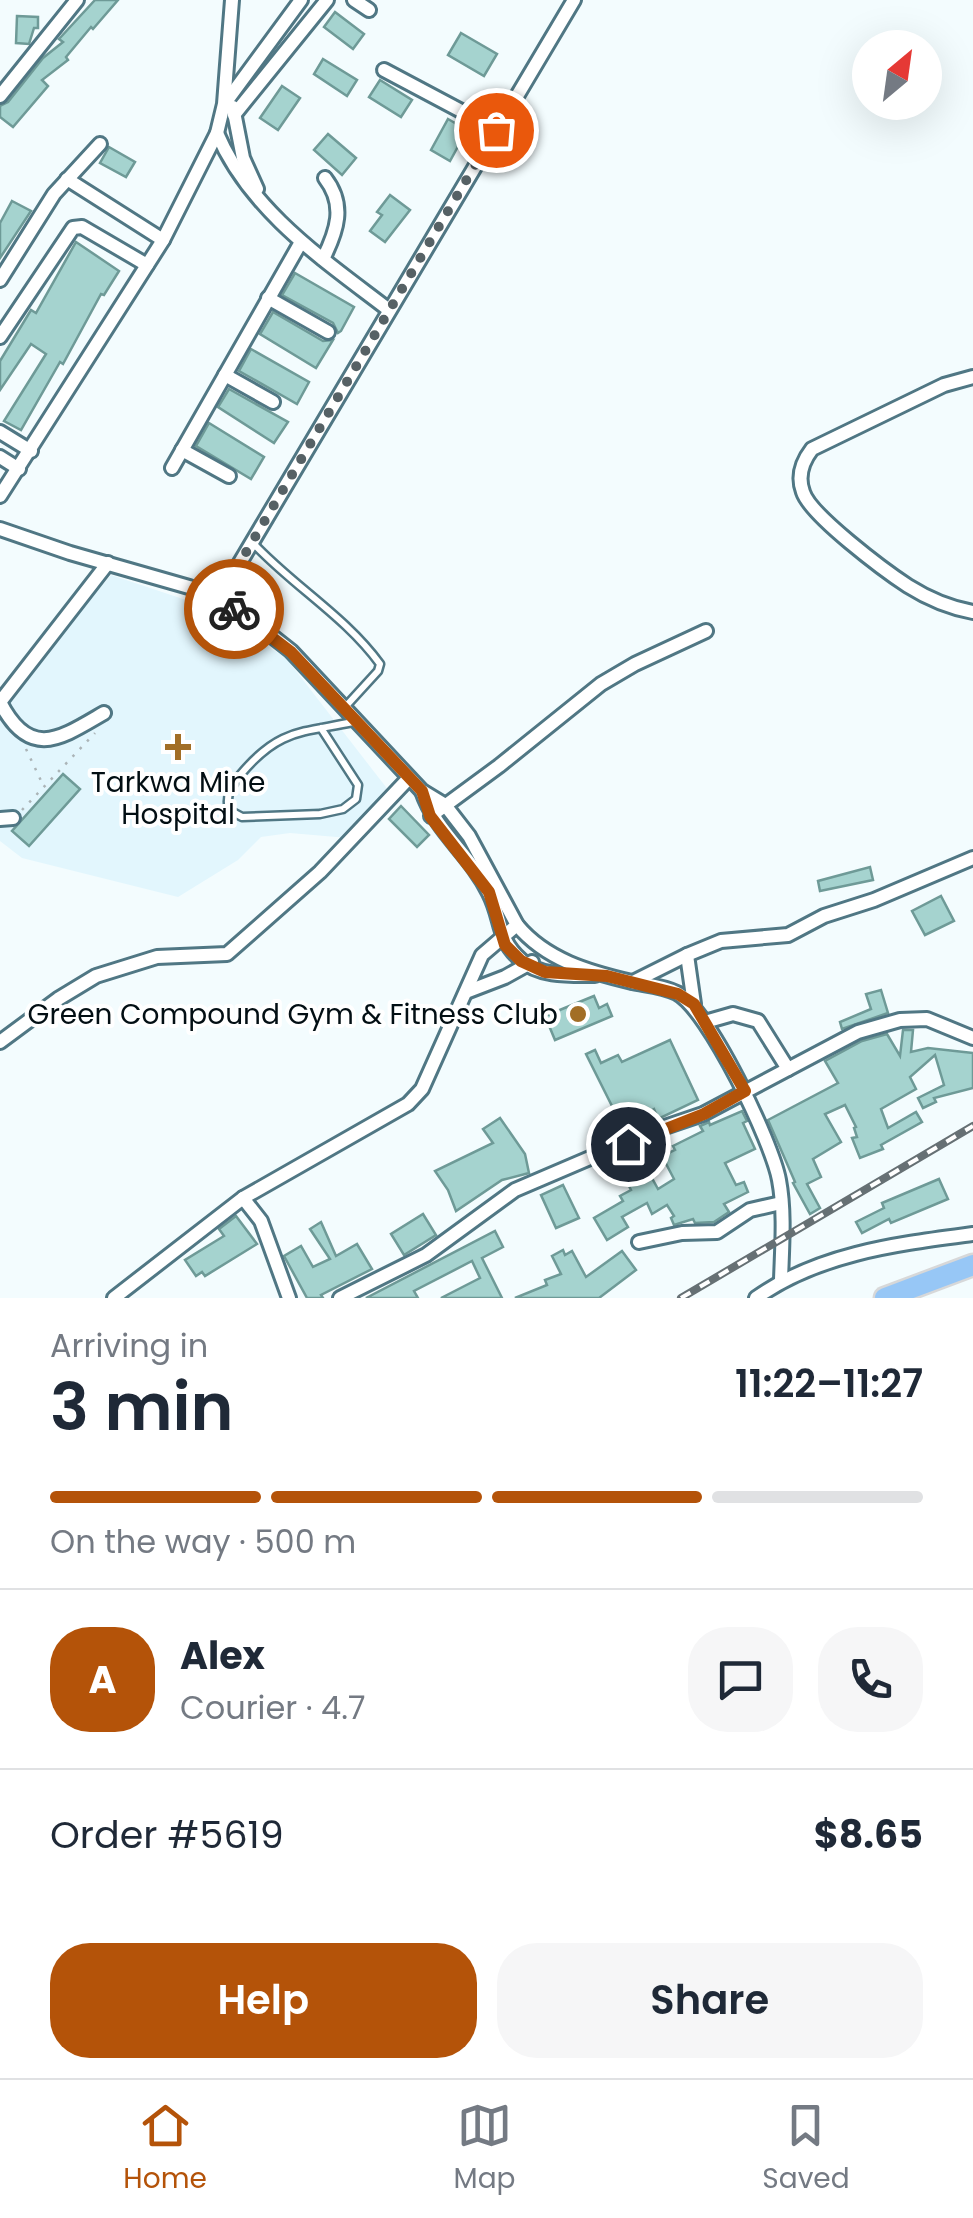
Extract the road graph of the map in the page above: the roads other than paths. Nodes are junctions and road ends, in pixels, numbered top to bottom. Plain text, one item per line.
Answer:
1 (76, 0) edge
2 (232, 0) edge
3 (301, 0) edge
4 (326, 0) edge
5 (354, 0) edge
6 (574, 0) edge
7 (369, 10) dead end
8 (230, 53) junction
9 (253, 64) junction
10 (384, 70) dead end
11 (0, 96) edge
12 (230, 105) junction
13 (496, 130) junction
14 (217, 133) junction
15 (100, 144) dead end
16 (325, 178) dead end
17 (68, 179) junction
18 (261, 200) junction
19 (163, 240) junction
20 (301, 242) junction
21 (323, 260) junction
22 (147, 266) junction
23 (0, 280) edge
24 (268, 298) junction
25 (388, 310) junction
26 (328, 332) dead end
27 (0, 337) edge
28 (225, 375) junction
29 (973, 377) edge
30 (273, 402) dead end
31 (0, 432) edge
32 (182, 450) junction
33 (31, 452) junction
34 (0, 458) edge
35 (172, 468) dead end
36 (19, 469) junction
37 (228, 476) dead end
38 (0, 496) edge
39 (0, 529) edge
40 (253, 543) junction
41 (108, 563) junction
42 (219, 598) junction
43 (973, 612) edge
44 (706, 631) dead end
45 (0, 702) edge
46 (345, 708) junction
47 (104, 713) road end
48 (358, 721) junction
49 (321, 728) junction
50 (409, 778) junction
51 (422, 791) junction
52 (445, 805) junction
53 (430, 816) junction
54 (973, 858) edge
55 (481, 869) junction
56 (517, 925) junction
57 (502, 936) junction
58 (542, 950) junction
59 (687, 955) junction
60 (528, 966) junction
61 (607, 976) junction
62 (632, 982) junction
63 (466, 992) junction
64 (694, 1004) junction
65 (705, 1022) junction
66 (973, 1038) edge
67 (0, 1042) edge
68 (788, 1069) junction
69 (745, 1091) junction
70 (242, 1198) junction
71 (780, 1203) junction
72 (973, 1223) edge
73 (968, 1235) edge
74 (639, 1242) dead end
75 (973, 1265) edge
76 (781, 1280) junction
77 (366, 1293) edge
78 (114, 1298) edge
79 (289, 1298) edge
80 (340, 1298) edge
81 (756, 1298) edge
82 (885, 1298) edge

1 - 11 street
2 - 8 street
3 - 9 street
4 - 12 street
5 - 7 street
6 - 13 street
8 - 9 street
8 - 12 street
9 - 12 street
10 - 13 street
12 - 14 street
12 - 18 street
13 - 25 street
14 - 18 street
14 - 19 street
15 - 17 street
16 - 21 street
17 - 19 street
17 - 23 street
18 - 20 street
19 - 22 street
20 - 21 street
20 - 24 street
21 - 25 street
22 - 27 street
22 - 33 street
24 - 26 street
24 - 28 street
25 - 40 street
28 - 30 street
28 - 32 street
29 - 43 street
31 - 33 street
32 - 35 street
32 - 37 street
33 - 36 street
34 - 36 street
36 - 38 street
39 - 41 street
40 - 42 street
40 - 46 lane
41 - 42 street
41 - 45 street
42 - 46 street
44 - 52 street
45 - 47 street
46 - 48 street
48 - 49 lane
48 - 50 street
49 - 49 lane
50 - 51 street
50 - 67 street
51 - 52 street
51 - 53 street
52 - 53 street
52 - 55 street
53 - 55 street
54 - 59 street
55 - 56 street
55 - 57 street
56 - 57 street
56 - 58 street
57 - 60 street
57 - 63 street
58 - 60 street
58 - 61 street
59 - 62 street
59 - 64 street
60 - 61 street
60 - 63 street
61 - 62 street
62 - 64 street
63 - 70 street
64 - 65 street
65 - 68 street
65 - 69 street
66 - 68 street
68 - 69 street
69 - 71 street
69 - 77 street
70 - 78 street
70 - 79 street
71 - 74 street
71 - 76 street
72 - 73 street
73 - 76 street
75 - 82 main road
76 - 81 street
77 - 80 street

